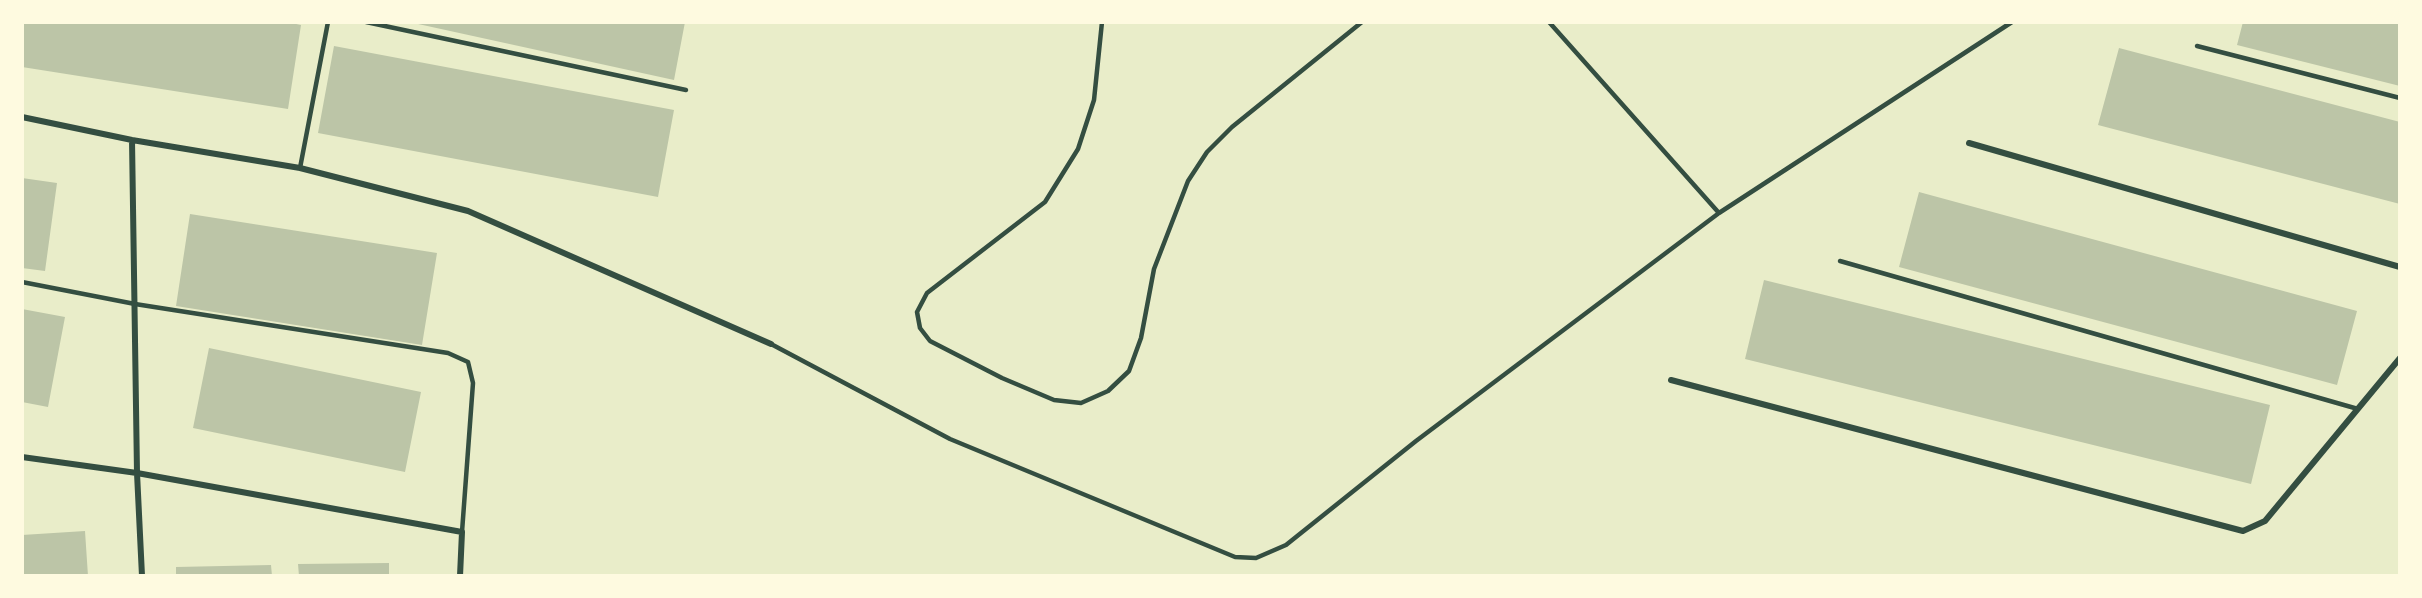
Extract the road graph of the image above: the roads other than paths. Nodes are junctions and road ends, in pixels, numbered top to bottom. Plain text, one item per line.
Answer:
1 (328, 22) edge
2 (366, 22) edge
3 (1102, 22) edge
4 (1362, 22) edge
5 (1549, 22) edge
6 (2012, 22) edge
7 (2197, 46) dead end
8 (686, 90) dead end
9 (2400, 98) edge
10 (22, 117) edge
11 (132, 140) junction
12 (1969, 143) dead end
13 (300, 168) junction
14 (1719, 213) junction
15 (1840, 261) dead end
16 (2400, 267) edge
17 (22, 282) edge
18 (135, 304) junction
19 (771, 344) joint
20 (2400, 358) edge
21 (1671, 380) dead end
22 (2358, 409) junction
23 (22, 457) edge
24 (137, 473) junction
25 (462, 532) junction
26 (142, 576) edge
27 (460, 576) edge

1 - 13 lane
2 - 8 lane
3 - 4 lane
5 - 14 lane
6 - 14 lane
7 - 9 lane
10 - 11 street
11 - 13 street
11 - 18 street
12 - 16 street
13 - 19 street
14 - 19 lane
15 - 22 lane
17 - 18 lane
18 - 24 street
18 - 25 lane
20 - 22 street
21 - 22 street
23 - 24 street
24 - 25 street
24 - 26 street
25 - 27 street

